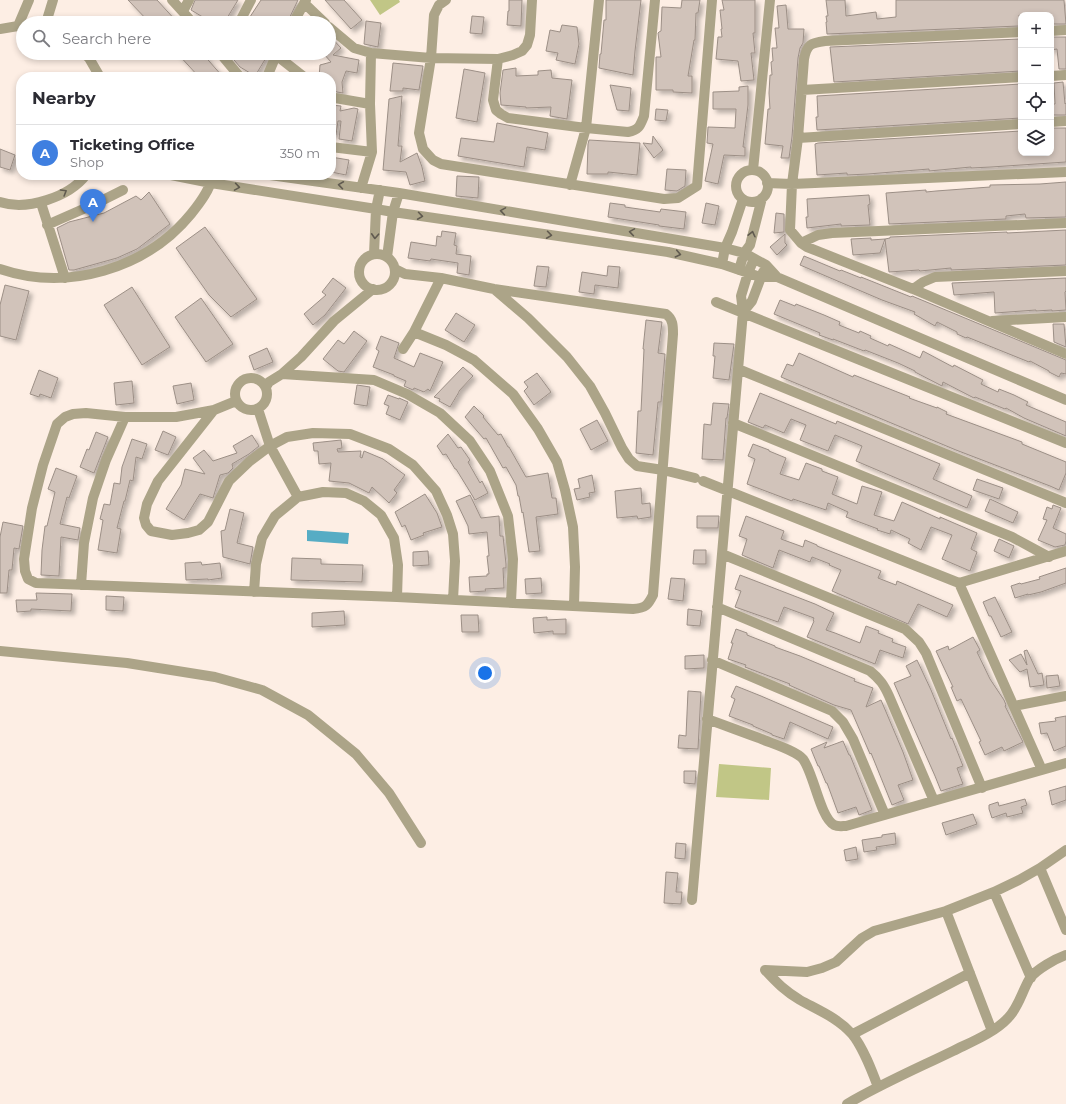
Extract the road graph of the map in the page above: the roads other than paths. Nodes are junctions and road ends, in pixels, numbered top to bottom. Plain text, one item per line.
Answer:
1 (29, 0) edge
2 (53, 0) edge
3 (172, 0) edge
4 (189, 0) edge
5 (251, 0) edge
6 (446, 0) edge
7 (532, 0) edge
8 (599, 0) edge
9 (655, 0) edge
10 (712, 0) edge
11 (770, 0) edge
12 (305, 1) edge
13 (183, 11) junction
14 (24, 16) edge
15 (48, 16) edge
16 (187, 16) edge
17 (243, 16) edge
18 (297, 16) edge
19 (319, 16) edge
20 (16, 27) edge
21 (0, 29) edge
22 (1066, 30) edge
23 (1054, 31) edge
24 (1018, 32) edge
25 (336, 33) edge
26 (371, 53) junction
27 (431, 58) junction
28 (498, 58) junction
29 (90, 60) edge
30 (227, 60) edge
31 (274, 60) edge
32 (283, 60) edge
33 (97, 72) edge
34 (236, 72) edge
35 (269, 72) edge
36 (298, 72) edge
37 (1066, 75) edge
38 (1054, 76) edge
39 (1018, 77) edge
40 (802, 90) junction
41 (336, 98) edge
42 (370, 104) junction
43 (1054, 122) edge
44 (1066, 122) edge
45 (1018, 124) edge
46 (586, 128) junction
47 (798, 138) junction
48 (336, 148) edge
49 (372, 152) junction
50 (753, 170) junction
51 (1066, 172) edge
52 (82, 180) edge
53 (211, 180) edge
54 (217, 180) edge
55 (305, 180) edge
56 (767, 183) junction
57 (570, 184) junction
58 (792, 184) junction
59 (361, 188) junction
60 (123, 190) dead end
61 (380, 190) junction
62 (399, 193) junction
63 (762, 198) junction
64 (743, 199) junction
65 (2, 203) edge
66 (41, 203) junction
67 (376, 209) junction
68 (393, 212) junction
69 (0, 213) edge
70 (1066, 223) edge
71 (47, 225) junction
72 (801, 243) junction
73 (725, 248) junction
74 (744, 253) junction
75 (374, 254) junction
76 (387, 257) junction
77 (754, 259) junction
78 (722, 264) junction
79 (766, 265) junction
80 (395, 269) junction
81 (744, 271) junction
82 (1066, 271) edge
83 (1, 272) edge
84 (760, 277) junction
85 (777, 277) junction
86 (65, 278) junction
87 (441, 278) junction
88 (373, 289) junction
89 (494, 289) junction
90 (913, 289) junction
91 (716, 302) dead end
92 (742, 312) junction
93 (1066, 317) edge
94 (990, 321) junction
95 (414, 332) junction
96 (403, 349) dead end
97 (1066, 354) edge
98 (738, 370) junction
99 (282, 374) junction
100 (266, 387) junction
101 (1066, 400) edge
102 (236, 401) junction
103 (258, 409) junction
104 (214, 410) junction
105 (125, 417) junction
106 (733, 422) junction
107 (1066, 443) edge
108 (270, 446) junction
109 (663, 470) junction
110 (727, 490) junction
111 (298, 497) junction
112 (1066, 503) edge
113 (1066, 551) edge
114 (722, 554) junction
115 (1049, 557) junction
116 (959, 583) junction
117 (81, 585) junction
118 (254, 592) junction
119 (397, 597) junction
120 (453, 600) junction
121 (511, 602) junction
122 (574, 606) junction
123 (717, 607) junction
124 (0, 651) edge
125 (712, 660) junction
126 (1066, 696) edge
127 (1014, 706) junction
128 (707, 719) junction
129 (1066, 763) edge
130 (1042, 770) junction
131 (982, 788) junction
132 (934, 801) junction
133 (885, 815) junction
134 (421, 843) dead end
135 (1066, 850) edge
136 (1040, 868) junction
137 (994, 892) junction
138 (692, 900) dead end
139 (946, 911) junction
140 (1066, 930) edge
141 (1066, 955) edge
142 (970, 973) junction
143 (1031, 978) junction
144 (992, 1031) junction
145 (853, 1034) junction
146 (878, 1087) junction
147 (847, 1104) edge

1 - 14 street
2 - 15 street
3 - 13 street
4 - 13 street
5 - 17 street
6 - 27 street
7 - 28 street
8 - 46 street
9 - 46 street
10 - 57 street
11 - 50 street
12 - 18 street
12 - 19 street
13 - 16 street
20 - 21 street
22 - 23 street
24 - 40 street
25 - 26 street
26 - 27 street
26 - 42 street
27 - 28 street
27 - 57 street
28 - 46 street
29 - 33 street
30 - 34 street
31 - 35 street
32 - 36 street
37 - 38 street
39 - 40 street
40 - 47 street
41 - 42 street
42 - 49 street
43 - 44 street
45 - 47 street
46 - 57 street
47 - 58 street
48 - 49 street
49 - 59 street
50 - 56 street
50 - 64 street
51 - 58 street
66 -> 52 street
53 - 86 street
54 -> 67 street
59 -> 55 street
56 - 58 street
56 - 63 street
58 - 72 street
59 - 61 street
60 - 71 street
61 - 62 street
61 - 67 street
62 - 68 street
73 -> 62 street
63 - 64 street
74 -> 63 street
64 - 73 street
65 - 66 street
65 - 69 street
66 - 71 street
67 - 68 street
67 -> 75 street
68 - 76 street
68 -> 78 street
70 - 72 street
71 - 86 street
72 - 90 street
73 - 74 street
73 - 78 street
74 - 77 street
74 - 81 street
75 - 76 street
75 - 88 street
76 - 80 street
77 - 79 street
77 - 81 street
78 - 81 street
79 - 84 street
79 - 85 street
80 - 87 street
80 - 88 street
81 - 84 street
81 - 92 street
82 - 90 street
83 - 86 street
84 - 85 street
84 - 92 street
85 - 101 street
87 - 89 street
87 - 95 street
88 - 99 street
89 - 109 street
89 - 109 street
90 - 94 street
91 - 92 street
92 - 98 street
92 - 107 street
93 - 94 street
94 - 97 street
95 - 96 street
95 - 122 street
98 - 106 street
98 - 112 street
99 - 100 street
99 - 121 street
100 - 102 street
100 - 103 street
102 - 103 street
102 - 104 street
103 - 108 street
104 - 105 street
104 - 108 street
105 - 117 street
105 - 117 street
106 - 110 street
106 - 115 street
108 - 111 street
108 - 120 street
109 - 110 street
109 - 122 street
110 - 114 street
110 - 116 street
111 - 118 street
111 - 119 street
113 - 115 street
114 - 123 street
114 - 131 street
115 - 116 street
116 - 127 street
117 - 118 street
118 - 119 street
119 - 120 street
120 - 121 street
121 - 122 street
123 - 125 street
123 - 132 street
124 - 134 street
125 - 128 street
125 - 133 street
126 - 127 street
127 - 130 street
128 - 133 street
128 - 138 street
129 - 130 street
130 - 131 street
131 - 132 street
132 - 133 street
135 - 136 street
136 - 137 street
136 - 140 street
137 - 139 street
137 - 143 street
139 - 142 street
139 - 145 street
141 - 143 street
142 - 144 street
142 - 145 street
143 - 144 street
144 - 146 street
145 - 146 street
146 - 147 street

